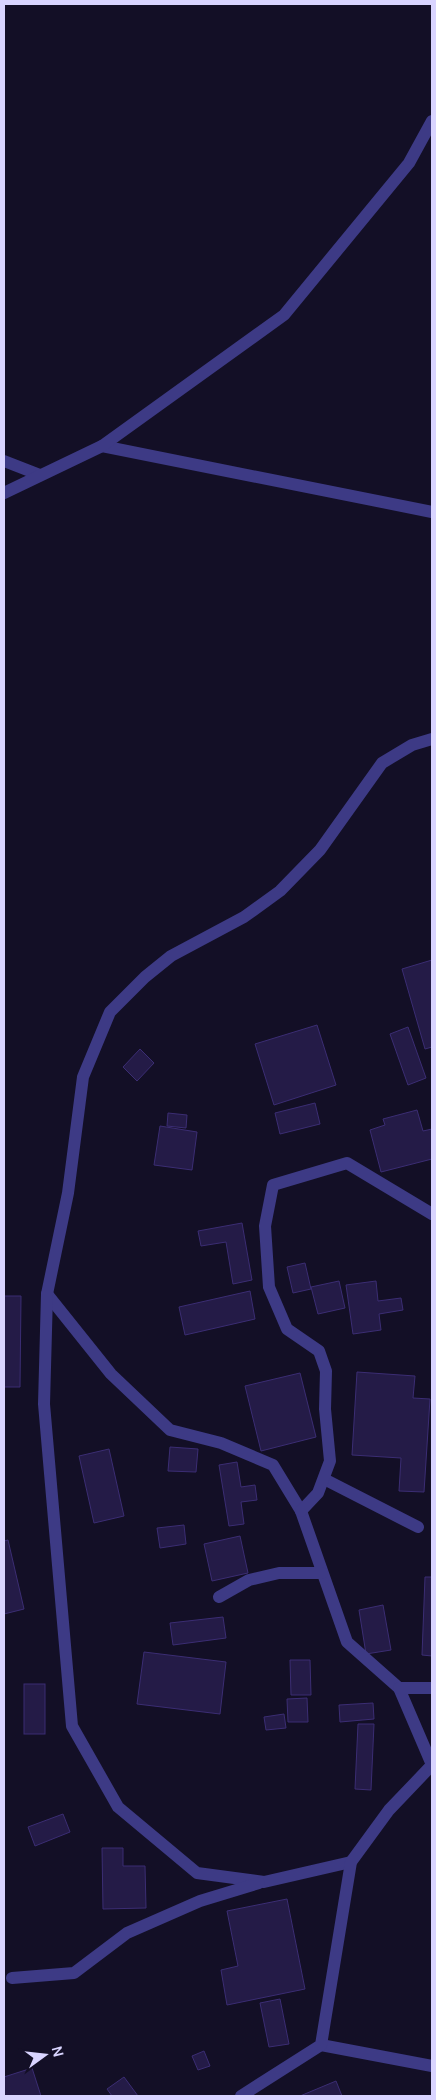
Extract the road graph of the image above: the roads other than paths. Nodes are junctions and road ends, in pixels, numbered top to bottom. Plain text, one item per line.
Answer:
1 (432, 122) edge
2 (102, 446) junction
3 (4, 461) edge
4 (40, 475) junction
5 (4, 493) edge
6 (432, 512) edge
7 (432, 739) edge
8 (432, 1214) edge
9 (47, 1294) junction
10 (324, 1479) junction
11 (301, 1511) junction
12 (418, 1527) dead end
13 (322, 1573) junction
14 (219, 1597) dead end
15 (399, 1688) junction
16 (432, 1688) edge
17 (432, 1765) edge
18 (351, 1862) junction
19 (264, 1882) junction
20 (12, 1978) dead end
21 (321, 2046) junction
22 (432, 2066) edge
23 (241, 2096) edge

1 - 2 street
2 - 4 street
2 - 6 street
3 - 4 street
4 - 5 street
7 - 9 street
8 - 10 street
9 - 11 street
9 - 19 street
10 - 11 street
10 - 12 street
11 - 13 street
13 - 14 street
13 - 15 street
15 - 16 street
15 - 17 street
17 - 18 street
18 - 19 street
18 - 21 street
19 - 20 street
21 - 22 street
21 - 23 street

